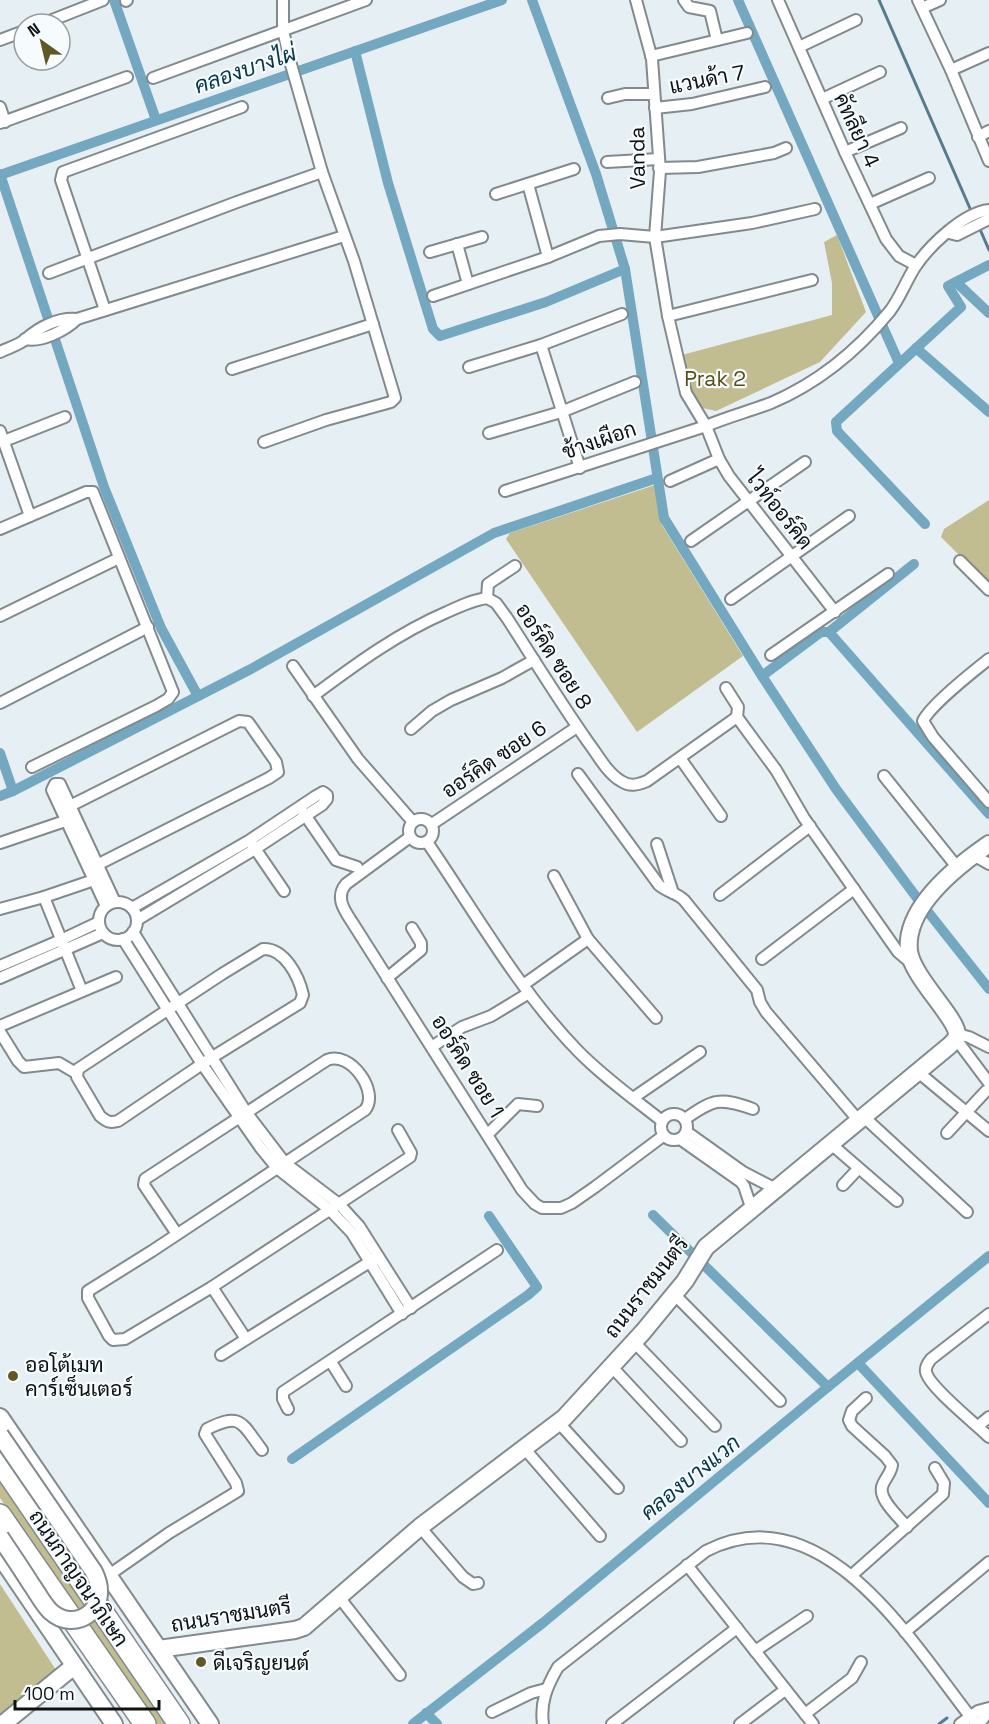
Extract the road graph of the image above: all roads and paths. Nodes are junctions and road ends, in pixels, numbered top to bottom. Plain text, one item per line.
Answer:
1 (103, 0) edge
2 (283, 0) edge
3 (366, 0) edge
4 (636, 0) edge
5 (684, 0) edge
6 (778, 0) edge
7 (940, 0) edge
8 (920, 4) edge
9 (72, 12) edge
10 (856, 20) dead end
11 (283, 30) junction
12 (747, 33) dead end
13 (717, 40) junction
14 (799, 47) junction
15 (989, 53) edge
16 (651, 56) junction
17 (951, 70) junction
18 (880, 72) dead end
19 (127, 76) dead end
20 (153, 78) dead end
21 (765, 87) dead end
22 (654, 94) junction
23 (608, 98) dead end
24 (822, 99) junction
25 (0, 107) edge
26 (242, 107) dead end
27 (655, 108) junction
28 (2, 123) edge
29 (901, 128) dead end
30 (989, 131) edge
31 (978, 136) junction
32 (786, 148) dead end
33 (845, 152) junction
34 (989, 160) edge
35 (607, 162) dead end
36 (659, 163) junction
37 (574, 169) dead end
38 (322, 172) junction
39 (930, 178) dead end
40 (528, 184) junction
41 (496, 194) dead end
42 (870, 204) junction
43 (815, 209) dead end
44 (988, 213) edge
45 (344, 236) junction
46 (482, 237) dead end
47 (655, 237) junction
48 (457, 244) junction
49 (430, 252) dead end
50 (548, 257) junction
51 (88, 259) junction
52 (916, 265) junction
53 (49, 273) dead end
54 (812, 280) dead end
55 (468, 284) junction
56 (434, 296) dead end
57 (105, 310) junction
58 (622, 314) dead end
59 (668, 316) junction
60 (373, 324) junction
61 (541, 345) junction
62 (0, 352) edge
63 (469, 367) dead end
64 (232, 369) dead end
65 (635, 382) dead end
66 (561, 412) junction
67 (65, 417) dead end
68 (706, 426) junction
69 (489, 433) dead end
70 (2, 436) edge
71 (264, 442) dead end
72 (719, 459) junction
73 (805, 462) dead end
74 (580, 468) junction
75 (670, 481) dead end
76 (505, 491) dead end
77 (748, 501) junction
78 (30, 516) junction
79 (849, 516) dead end
80 (0, 529) edge
81 (691, 541) dead end
82 (793, 557) junction
83 (119, 558) junction
84 (960, 561) dead end
85 (515, 566) dead end
86 (888, 574) dead end
87 (989, 590) edge
88 (487, 598) junction
89 (731, 599) dead end
90 (835, 612) junction
91 (0, 616) edge
92 (148, 627) junction
93 (771, 655) dead end
94 (989, 659) edge
95 (534, 660) junction
96 (293, 666) dead end
97 (726, 688) dead end
98 (313, 696) junction
99 (0, 703) edge
100 (737, 717) junction
101 (578, 727) junction
102 (411, 729) dead end
103 (680, 759) junction
104 (32, 767) dead end
105 (578, 774) dead end
106 (884, 776) dead end
107 (989, 802) edge
108 (69, 814) junction
109 (721, 816) dead end
110 (413, 822) junction
111 (432, 824) junction
112 (810, 825) junction
113 (410, 837) junction
114 (427, 842) junction
115 (0, 843) edge
116 (252, 844) junction
117 (657, 844) dead end
118 (989, 844) edge
119 (973, 855) junction
120 (989, 864) edge
121 (94, 866) junction
122 (357, 867) dead end
123 (957, 867) junction
124 (554, 876) dead end
125 (94, 880) junction
126 (854, 889) junction
127 (284, 891) dead end
128 (673, 893) junction
129 (720, 895) dead end
130 (44, 897) junction
131 (111, 904) junction
132 (132, 908) junction
133 (0, 909) edge
134 (137, 920) junction
135 (99, 921) junction
136 (412, 928) dead end
137 (133, 932) junction
138 (103, 933) junction
139 (123, 939) junction
140 (588, 939) junction
141 (63, 945) junction
142 (762, 959) dead end
143 (911, 964) junction
144 (0, 966) edge
145 (116, 977) dead end
146 (0, 978) edge
147 (387, 978) junction
148 (526, 989) junction
149 (82, 991) junction
150 (173, 1006) junction
151 (656, 1018) dead end
152 (0, 1026) edge
153 (0, 1032) edge
154 (956, 1036) junction
155 (433, 1046) junction
156 (989, 1047) edge
157 (700, 1052) dead end
158 (207, 1061) junction
159 (918, 1072) junction
160 (76, 1073) junction
161 (988, 1087) edge
162 (633, 1098) junction
163 (537, 1106) dead end
164 (753, 1109) dead end
165 (966, 1112) junction
166 (242, 1115) junction
167 (685, 1119) junction
168 (861, 1119) junction
169 (662, 1121) junction
170 (398, 1130) dead end
171 (989, 1131) edge
172 (947, 1133) dead end
173 (488, 1134) junction
174 (683, 1135) junction
175 (663, 1136) junction
176 (831, 1144) junction
177 (281, 1166) junction
178 (858, 1169) junction
179 (754, 1179) junction
180 (843, 1185) dead end
181 (744, 1186) junction
182 (776, 1189) junction
183 (897, 1201) dead end
184 (335, 1207) junction
185 (752, 1210) junction
186 (967, 1212) dead end
187 (177, 1234) junction
188 (496, 1250) dead end
189 (375, 1259) junction
190 (212, 1287) junction
191 (674, 1294) junction
192 (407, 1311) junction
193 (989, 1314) edge
194 (246, 1340) junction
195 (633, 1342) junction
196 (221, 1355) dead end
197 (331, 1362) junction
198 (612, 1367) junction
199 (346, 1386) dead end
200 (866, 1398) dead end
201 (780, 1401) dead end
202 (288, 1409) dead end
203 (0, 1417) edge
204 (989, 1417) edge
205 (559, 1423) junction
206 (715, 1426) dead end
207 (978, 1426) junction
208 (0, 1435) edge
209 (989, 1437) edge
210 (681, 1441) dead end
211 (524, 1448) junction
212 (262, 1450) dead end
213 (0, 1462) edge
214 (935, 1467) dead end
215 (618, 1488) dead end
216 (0, 1515) edge
217 (420, 1527) junction
218 (907, 1527) junction
219 (600, 1536) dead end
220 (0, 1537) edge
221 (0, 1556) edge
222 (989, 1562) edge
223 (687, 1565) junction
224 (109, 1575) junction
225 (852, 1575) junction
226 (478, 1583) dead end
227 (339, 1597) junction
228 (807, 1616) dead end
229 (737, 1628) junction
230 (905, 1632) junction
231 (159, 1649) junction
232 (755, 1651) junction
233 (861, 1662) dead end
234 (74, 1666) junction
235 (400, 1675) dead end
236 (546, 1689) junction
237 (785, 1690) junction
238 (989, 1709) edge
239 (492, 1712) dead end
240 (805, 1714) junction
241 (975, 1722) edge
242 (3, 1724) edge
243 (114, 1724) edge
244 (145, 1724) edge
245 (179, 1724) edge
246 (210, 1724) edge
247 (543, 1724) edge
248 (612, 1724) edge
249 (740, 1724) edge
250 (813, 1724) edge
251 (960, 1724) edge

1 - 9 street
2 - 11 street
3 - 11 street
4 - 16 street, Vanda
5 - 13 street
6 - 14 street, คัทลียา 4
7 - 8 street
8 - 17 street
10 - 14 street
11 - 20 street
11 - 38 street
12 - 13 street
13 - 16 street
14 - 24 street, คัทลียา 4
15 - 17 street
16 - 22 street, Vanda
17 - 31 street
18 - 24 street
19 - 28 street
21 - 27 street, แวนด้า 7
22 - 23 street
22 - 27 street, Vanda
24 - 33 street, คัทลียา 4
25 - 28 street
26 - 51 street
27 - 36 street, Vanda
29 - 33 street
30 - 31 street
31 - 34 street
32 - 36 street
33 - 42 street, คัทลียา 4
35 - 36 street
36 - 47 street, Vanda
37 - 40 street
38 - 45 street
38 - 51 street
39 - 42 street
40 - 41 street
40 - 50 street
42 - 52 street, คัทลียา 4
43 - 47 street
44 - 52 street, ช้างเผือก
45 - 57 street
45 - 60 street
46 - 48 street
47 - 50 street
47 - 59 street, Vanda
48 - 49 street
48 - 55 street
50 - 55 street
51 - 53 street
51 - 57 street
52 - 68 street, ช้างเผือก
54 - 59 street
55 - 56 street
57 - 62 street
58 - 61 street
59 - 68 street, Vanda
60 - 64 street
60 - 71 street
61 - 63 street
61 - 66 street
65 - 66 street
66 - 69 street
66 - 74 street
67 - 70 street
68 - 72 street, ไวท์ออร์คิด
68 - 74 street, ช้างเผือก
70 - 78 street
72 - 75 street
72 - 77 street, ไวท์ออร์คิด
73 - 77 street
74 - 76 street, ช้างเผือก
77 - 81 street
77 - 82 street, ไวท์ออร์คิด
78 - 80 street
78 - 83 street
79 - 82 street
82 - 89 street
82 - 90 street, ไวท์ออร์คิด
83 - 91 street
83 - 92 street
84 - 87 street
85 - 88 street
86 - 90 street
88 - 95 street, ออร์คิด ซอย 8
88 - 98 street, ออร์คิด ซอย 8
90 - 93 street
92 - 99 street
92 - 104 street
94 - 107 street
95 - 101 street, ออร์คิด ซอย 8
95 - 102 street
96 - 98 street
97 - 100 street
98 - 110 street
100 - 103 street, ออร์คิด ซอย 8
100 - 112 street
101 - 103 street, ออร์คิด ซอย 8
101 - 111 street, ออร์คิด ซอย 6
103 - 109 street
105 - 128 street
106 - 123 street
108 - 115 street
108 - 121 street
108 - 121 street
110 - 111 street
110 - 113 street
111 - 114 street
112 - 126 street
112 - 129 street
113 - 114 street
113 - 147 street, ออร์คิด ซอย 1
114 - 148 street
116 - 122 street
116 - 127 street
116 - 132 street
116 - 134 street
117 - 128 street
118 - 119 street
119 - 120 street
119 - 123 street
121 - 125 street
121 - 131 street
123 - 143 street
124 - 140 street
125 - 130 street
125 - 131 street
126 - 142 street
126 - 143 street
128 - 168 street
130 - 133 street
130 - 141 street
131 - 132 street
131 - 135 street
132 - 134 street
134 - 137 street
135 - 138 street
135 - 141 street
136 - 147 street
137 - 139 street
137 - 150 street
138 - 139 street
138 - 141 street
139 - 150 street
140 - 148 street
140 - 151 street
141 - 144 street
141 - 146 street
141 - 149 street
143 - 154 street
145 - 149 street
147 - 155 street, ออร์คิด ซอย 1
148 - 155 street
148 - 162 street
149 - 152 street
150 - 158 street
150 - 158 street
150 - 160 street
153 - 160 street
154 - 156 street
154 - 159 street, ถนนราชมนตรี
154 - 161 street
155 - 173 street, ออร์คิด ซอย 1
157 - 162 street
158 - 160 street
158 - 166 street
159 - 165 street
159 - 168 street, ถนนราชมนตรี
161 - 165 street
162 - 169 street
163 - 173 street
164 - 167 street
165 - 171 street
165 - 172 street
166 - 177 street
166 - 177 street
166 - 187 street
167 - 169 street
167 - 174 street
168 - 176 street, ถนนราชมนตรี
168 - 186 street
169 - 175 street
170 - 184 street
173 - 175 street, ออร์คิด ซอย 1
174 - 175 street
174 - 179 street
174 - 181 street
176 - 178 street
176 - 182 street, ถนนราชมนตรี
177 - 184 street
177 - 187 street
178 - 180 street
178 - 183 street
179 - 181 street
179 - 182 street
181 - 185 street
182 - 185 street, ถนนราชมนตรี
184 - 189 street
184 - 190 street
185 - 191 street, ถนนราชมนตรี
187 - 190 street
188 - 192 street
189 - 192 street
189 - 194 street
190 - 194 street
191 - 195 street, ถนนราชมนตรี
191 - 201 street
192 - 197 street
193 - 207 street
194 - 196 street
195 - 198 street, ถนนราชมนตรี
195 - 206 street
197 - 199 street
197 - 202 street
198 - 205 street, ถนนราชมนตรี
198 - 210 street
200 - 218 street
203 - 224 street
204 - 207 street
205 - 211 street, ถนนราชมนตรี
205 - 215 street
207 - 209 street
208 - 220 street, bridge
211 - 217 street, ถนนราชมนตรี
211 - 219 street
212 - 224 street
213 - 245 highway, ถนนกาญจนาภิเษก
214 - 218 street
216 - 244 highway, ถนนกาญจนาภิเษก
217 - 226 street
217 - 227 street, ถนนราชมนตรี
218 - 225 street
221 - 234 street
222 - 230 street
223 - 225 street
223 - 229 street
223 - 236 street
224 - 231 street
225 - 230 street
227 - 231 street, ถนนราชมนตรี
227 - 235 street
228 - 232 street
229 - 232 street
229 - 248 street
230 - 241 street
231 - 246 street
232 - 237 street
233 - 240 street
234 - 242 street
234 - 243 street
236 - 239 street
236 - 247 street
237 - 240 street
237 - 249 street
238 - 241 street
240 - 250 street
241 - 251 street

